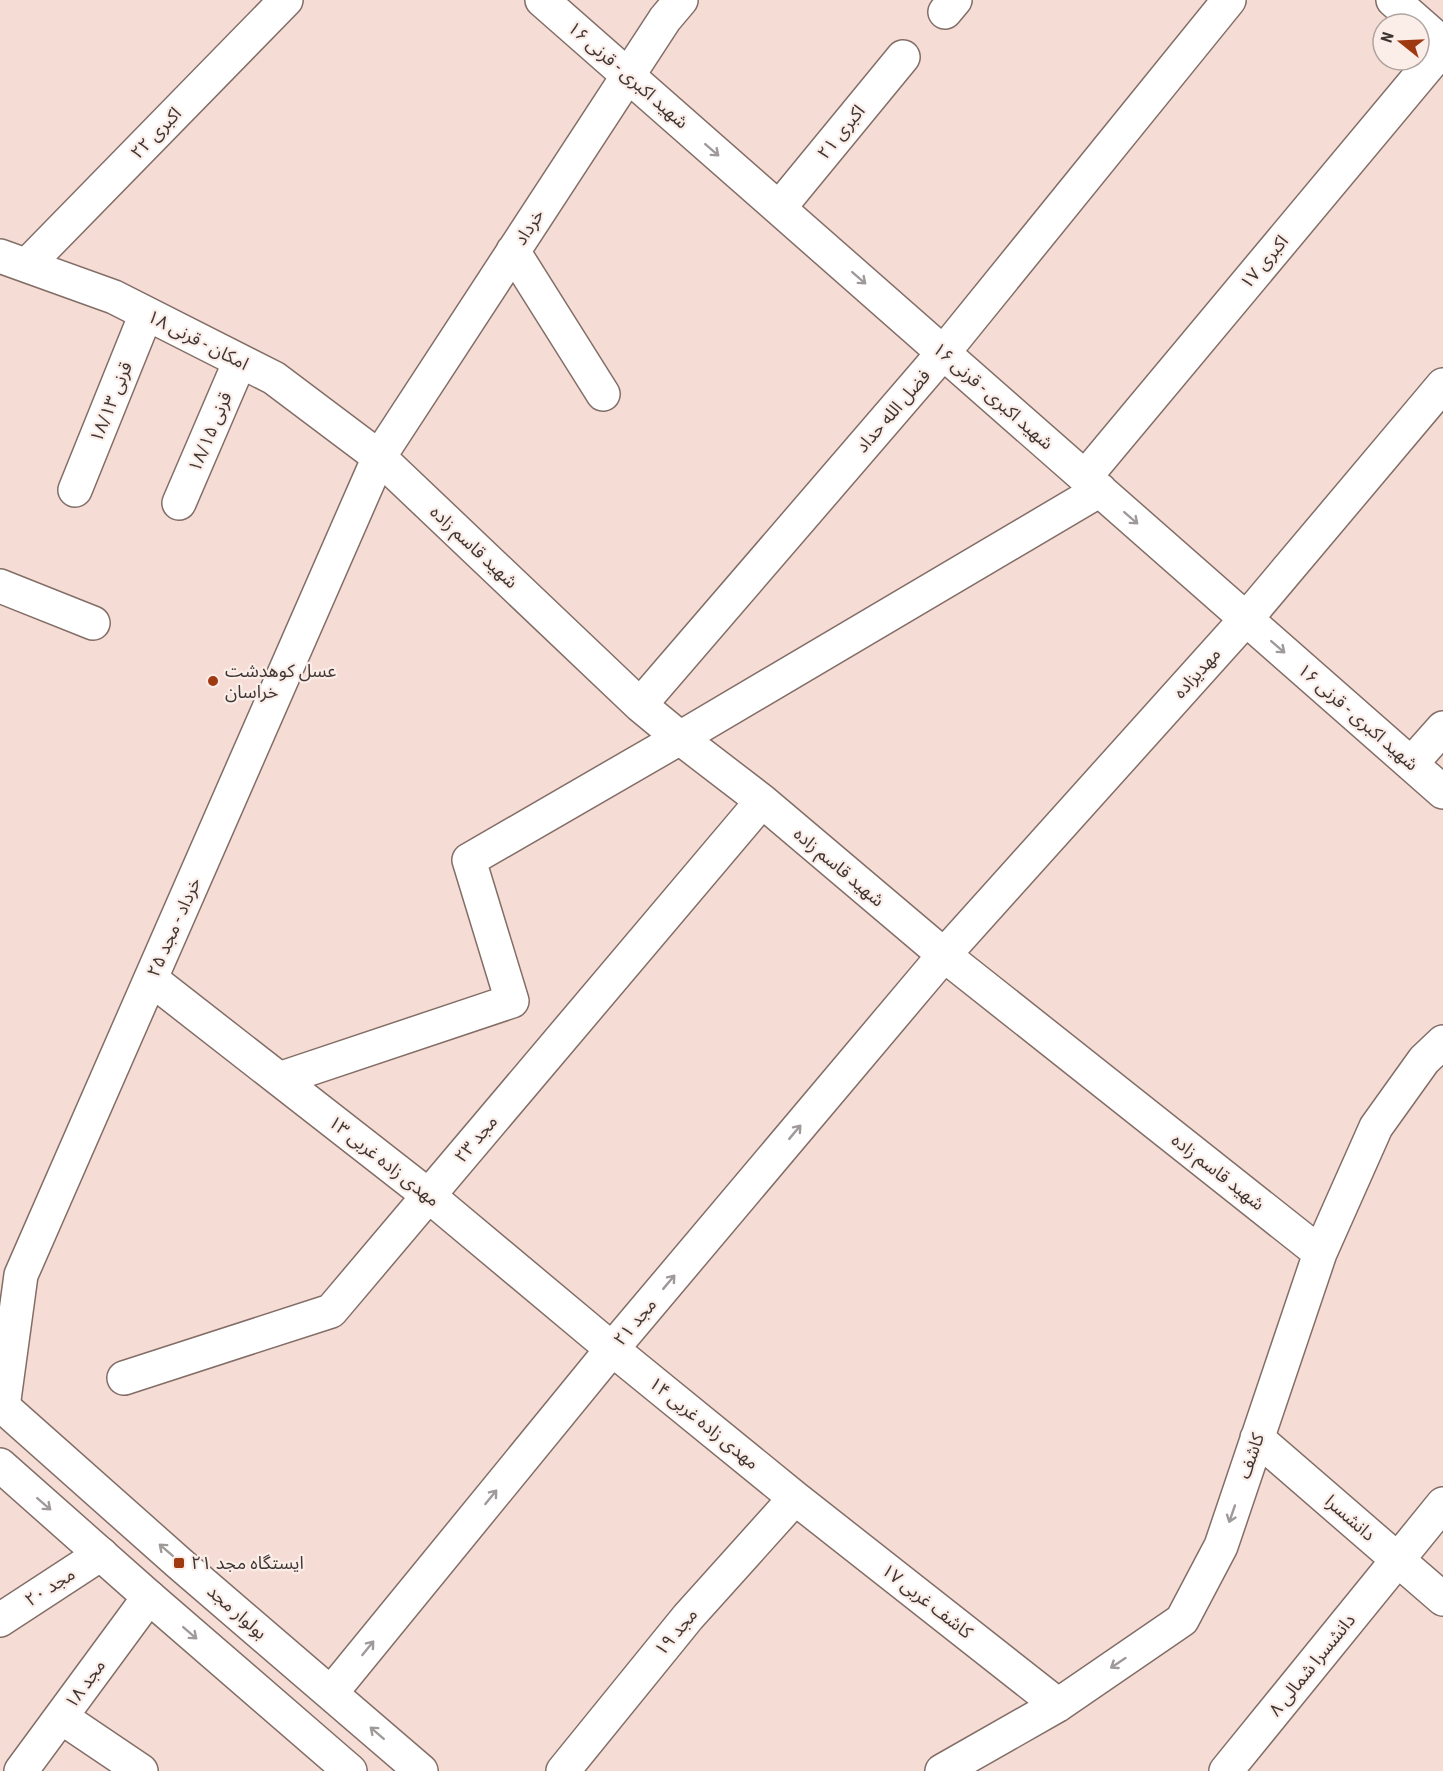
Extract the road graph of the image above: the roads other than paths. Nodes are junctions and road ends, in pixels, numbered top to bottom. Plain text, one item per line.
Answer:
1 (286, 0) edge
2 (542, 0) edge
3 (1229, 0) edge
4 (1393, 0) edge
5 (666, 6) edge
6 (1443, 46) edge
7 (903, 57) dead end
8 (628, 75) junction
9 (779, 208) junction
10 (513, 251) junction
11 (9, 266) edge
12 (146, 314) junction
13 (943, 352) junction
14 (240, 361) junction
15 (1443, 385) edge
16 (603, 394) dead end
17 (379, 457) junction
18 (1092, 484) junction
19 (75, 490) dead end
20 (179, 503) dead end
21 (0, 586) edge
22 (1246, 619) junction
23 (93, 623) dead end
24 (640, 705) junction
25 (1443, 728) edge
26 (680, 738) junction
27 (1412, 764) junction
28 (1443, 792) edge
29 (762, 801) junction
30 (944, 955) junction
31 (151, 979) junction
32 (1437, 1060) edge
33 (279, 1079) junction
34 (429, 1196) junction
35 (1320, 1253) junction
36 (612, 1349) junction
37 (124, 1378) dead end
38 (1, 1406) edge
39 (1257, 1438) junction
40 (0, 1465) edge
41 (795, 1498) junction
42 (1443, 1504) edge
43 (101, 1554) junction
44 (1398, 1560) junction
45 (149, 1597) junction
46 (1443, 1599) edge
47 (0, 1620) edge
48 (331, 1693) junction
49 (1058, 1704) junction
50 (61, 1717) junction
51 (21, 1771) edge
52 (141, 1771) edge
53 (350, 1771) edge
54 (421, 1771) edge
55 (563, 1771) edge
56 (942, 1771) edge
57 (1226, 1771) edge

1 - 11 street, اکبری ۲۲
2 - 8 street, شهید اکبری - قرنی ۱۶
3 - 13 street, فضل الله حداد
4 - 6 street
5 - 8 street, خرداد
6 - 18 street, اکبری ۱۷
7 - 9 street, اکبری ۲۱
8 -> 9 street, شهید اکبری - قرنی ۱۶
8 - 10 street, خرداد
9 -> 13 street, شهید اکبری - قرنی ۱۶
10 - 16 street
10 - 17 street, خرداد
11 - 12 street, امکان - قرنی ۱۸
12 - 14 street, امکان - قرنی ۱۸
12 - 19 street, قرنی ۱۸/۱۳
13 - 18 street, شهید اکبری - قرنی ۱۶
13 - 24 street, فضل الله حداد
14 - 17 street, امکان - قرنی ۱۸
14 - 20 street, قرنی ۱۸/۱۵
15 - 22 street, مهدیزاده
17 - 24 street, شهید قاسم زاده
17 - 31 street, خرداد - مجد ۲۵
18 -> 22 street, شهید اکبری - قرنی ۱۶
18 - 26 street, اکبری ۱۷
21 - 23 street
22 -> 27 street, شهید اکبری - قرنی ۱۶
22 - 30 street, مهدیزاده
24 - 26 street, شهید قاسم زاده
25 - 27 street
26 - 29 street, شهید قاسم زاده
26 - 33 street, اکبری ۱۷
27 - 28 street, شهید اکبری - قرنی ۱۶
29 - 30 street, شهید قاسم زاده
29 - 34 street, مجد ۲۳
30 - 35 street, شهید قاسم زاده
36 -> 30 street, مجد ۲۱
31 - 33 street, مهدی زاده غربی ۱۳
31 - 38 street, خرداد - مجد ۲۵
32 - 35 street, کاشف
33 - 34 street, مهدی زاده غربی ۱۳
34 - 36 street, مهدی زاده غربی ۱۳
34 - 37 street, مجد ۲۳
35 - 39 street, کاشف
36 - 41 street, مهدی زاده غربی ۱۴
48 -> 36 street, مجد ۲۱
48 -> 38 street, بولوار مجد
39 - 44 street, دانشسرا
39 -> 49 street, کاشف
40 -> 43 street
41 - 49 street, کاشف غربی ۱۷
41 - 55 street, مجد ۱۹
42 - 44 street, دانشسرا شمالی ۸
43 - 45 street
43 - 47 street, مجد ۲۰
44 - 46 street, دانشسرا
44 - 57 street, دانشسرا شمالی ۸
45 - 50 street, مجد ۱۸
45 -> 53 street
54 -> 48 street, بولوار مجد
49 - 56 street, کاشف
50 - 51 street, مجد ۱۸
50 - 52 street

